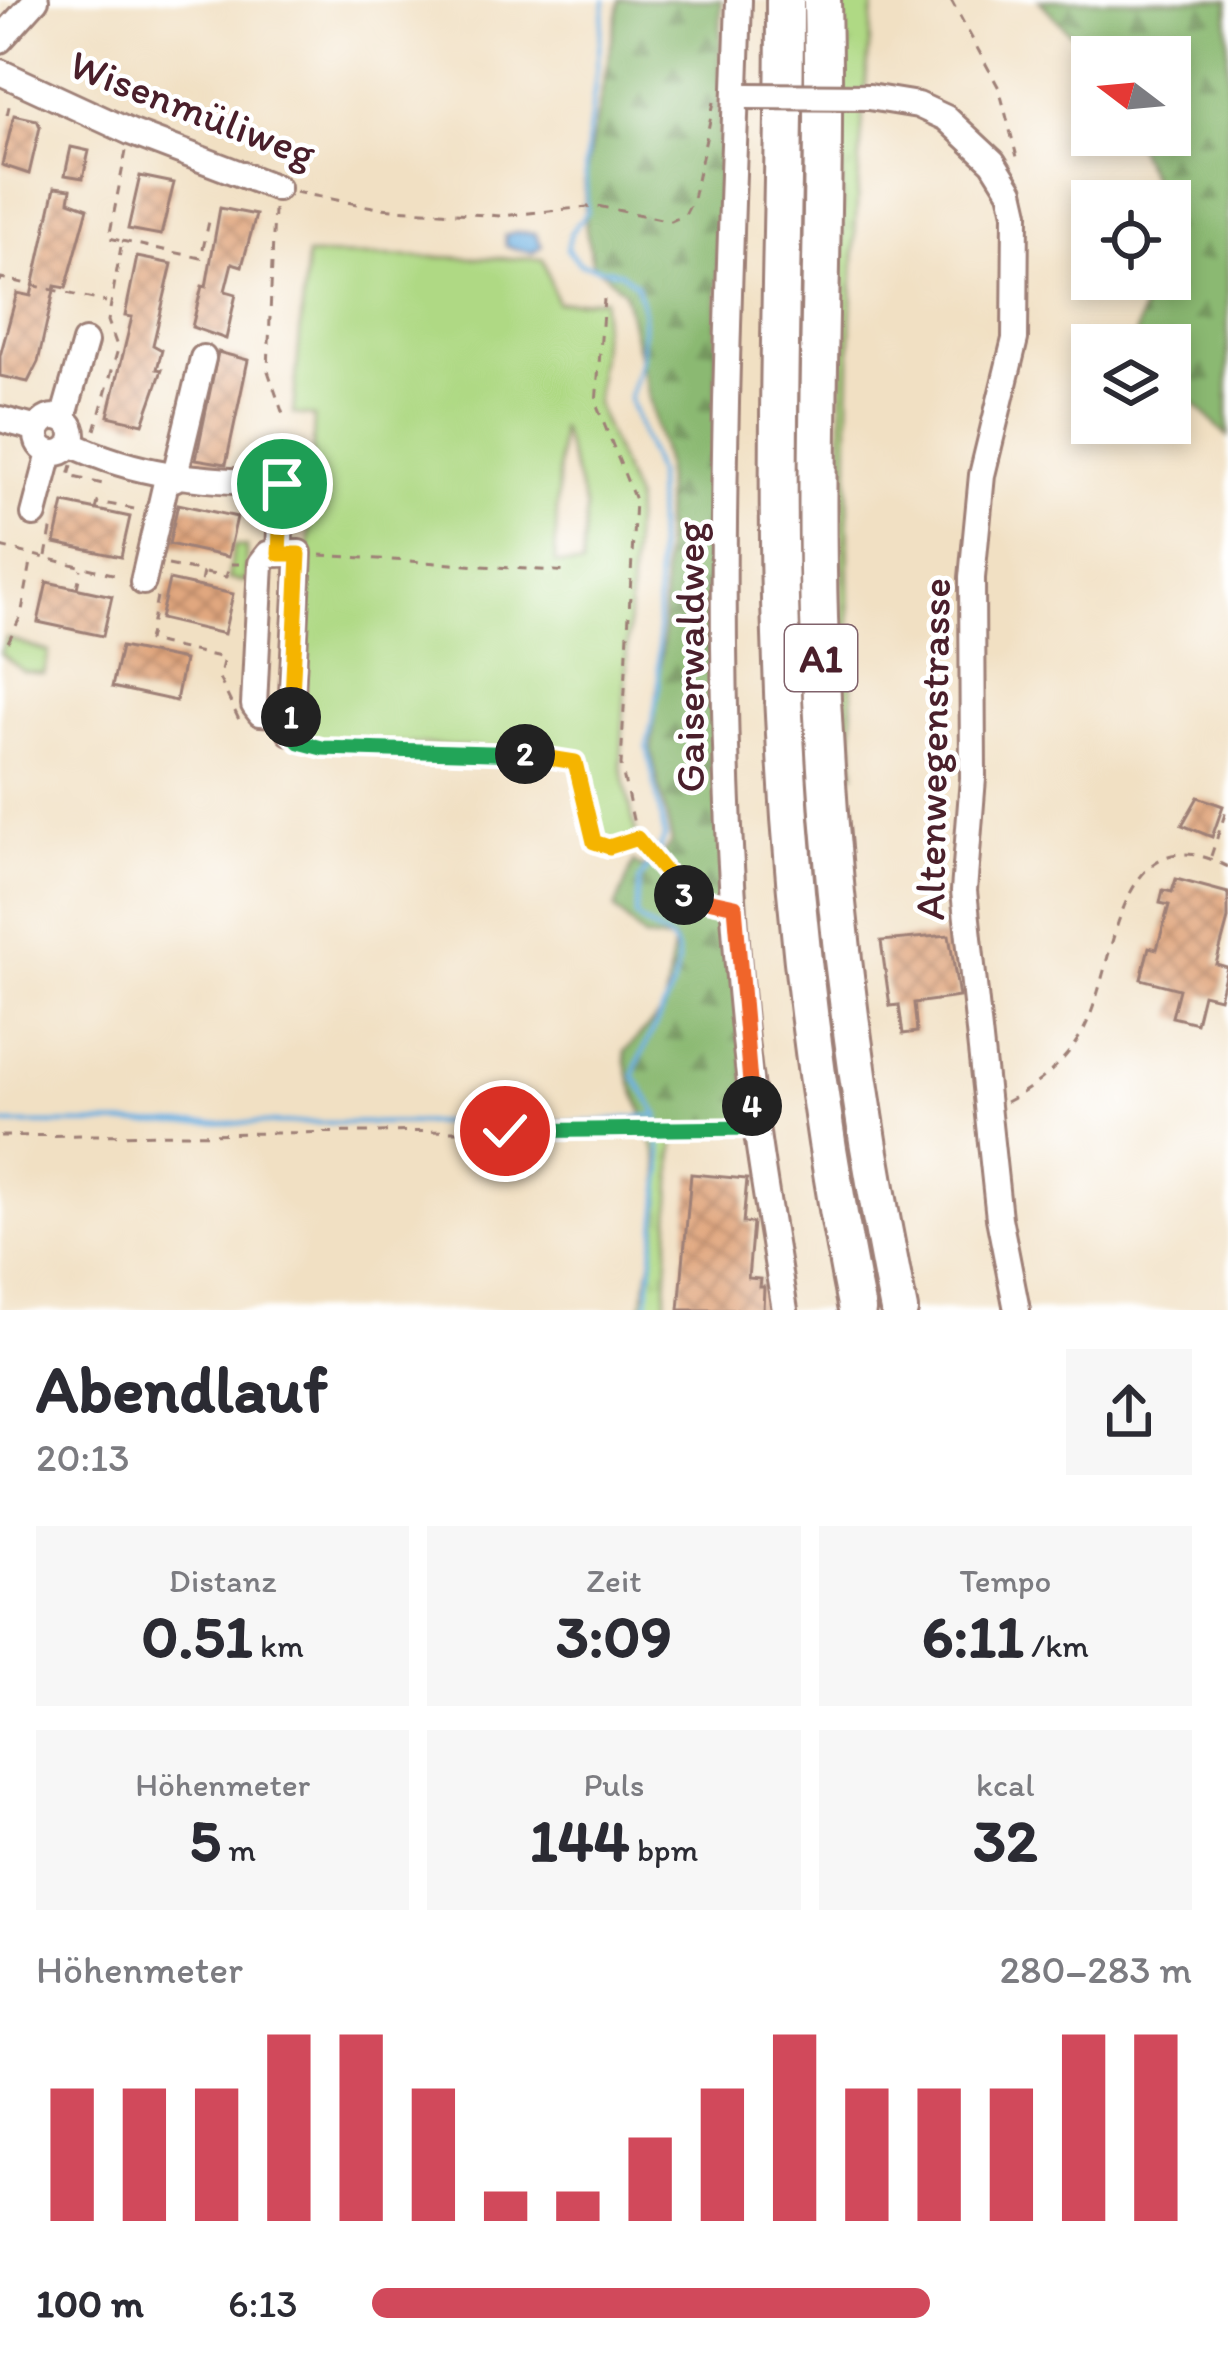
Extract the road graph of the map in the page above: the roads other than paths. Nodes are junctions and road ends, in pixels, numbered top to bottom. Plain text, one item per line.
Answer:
1 (36, 0) edge
2 (739, 0) edge
3 (785, 0) edge
4 (822, 0) edge
5 (0, 40) edge
6 (0, 72) edge
7 (739, 94) junction
8 (277, 188) road end
9 (85, 342) dead end
10 (202, 358) dead end
11 (63, 418) junction
12 (0, 419) edge
13 (38, 429) junction
14 (60, 448) junction
15 (171, 478) junction
16 (44, 515) road end
17 (289, 554) junction
18 (146, 571) road end
19 (257, 632) junction
20 (295, 634) junction
21 (785, 1310) edge
22 (857, 1310) edge
23 (898, 1310) edge
24 (1017, 1310) edge

1 - 5 street
2 - 7 street, Gaiserwaldweg
3 - 22 highway, A1
4 - 23 highway, A1
6 - 8 street, Wisenmüliweg
7 - 21 street, Gaiserwaldweg
7 - 24 street, Altenwegenstrasse, bridge
9 - 11 street
10 - 15 street
11 - 13 street
11 - 14 street
12 - 13 street
13 - 14 street
14 - 15 street
14 - 16 street
15 - 17 street
15 - 18 street
17 - 19 street
17 - 20 street
19 - 20 street
19 - 20 street

